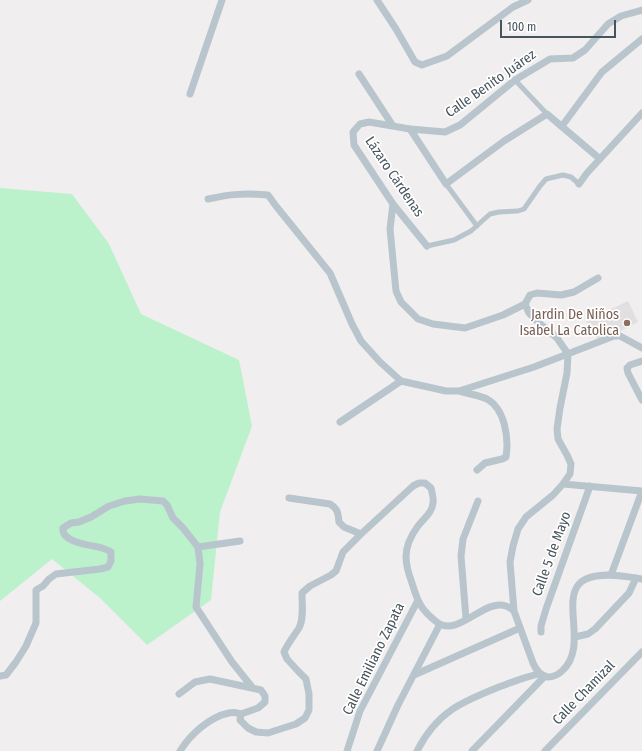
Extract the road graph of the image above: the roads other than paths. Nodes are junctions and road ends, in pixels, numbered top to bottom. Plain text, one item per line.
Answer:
1 (222, 0) edge
2 (377, 0) edge
3 (528, 0) edge
4 (642, 10) edge
5 (642, 40) edge
6 (359, 74) dead end
7 (515, 80) junction
8 (190, 94) dead end
9 (642, 113) edge
10 (547, 114) junction
11 (393, 126) junction
12 (562, 126) junction
13 (410, 129) junction
14 (600, 159) junction
15 (446, 184) junction
16 (579, 184) joint
17 (208, 199) dead end
18 (393, 204) junction
19 (477, 226) junction
20 (428, 246) joint
21 (598, 278) dead end
22 (525, 304) junction
23 (642, 348) edge
24 (568, 354) junction
25 (642, 361) edge
26 (401, 381) junction
27 (459, 391) junction
28 (641, 396) edge
29 (340, 422) dead end
30 (477, 470) dead end
31 (563, 484) junction
32 (590, 486) junction
33 (642, 491) edge
34 (289, 498) dead end
35 (478, 501) dead end
36 (361, 534) junction
37 (240, 541) dead end
38 (198, 547) junction
39 (611, 575) junction
40 (639, 578) edge
41 (417, 602) junction
42 (514, 611) junction
43 (466, 619) junction
44 (440, 624) junction
45 (520, 628) junction
46 (541, 632) dead end
47 (575, 637) junction
48 (642, 652) edge
49 (414, 675) junction
50 (543, 675) junction
51 (0, 676) edge
52 (252, 688) junction
53 (179, 694) dead end
54 (241, 714) junction
55 (548, 749) edge
56 (180, 751) edge
57 (347, 751) edge
58 (377, 751) edge
59 (417, 751) edge
60 (472, 751) edge
61 (558, 751) edge

1 - 8 street
2 - 3 street
4 - 7 street, Calle Benito Juárez
5 - 12 street
6 - 11 street
7 - 10 street
7 - 13 street, Calle Benito Juárez
9 - 14 street
10 - 12 street
10 - 15 street
11 - 13 street, Lázaro Cárdenas
11 - 18 street, Lázaro Cárdenas
12 - 14 street
13 - 15 street
14 - 16 street
15 - 19 street
16 - 19 street
17 - 26 street
18 - 20 street, Lázaro Cárdenas
18 - 22 street
19 - 20 street
21 - 22 street
22 - 24 street
23 - 24 street
24 - 27 street
24 - 31 street
25 - 28 street
26 - 27 street
26 - 29 street
27 - 30 street
31 - 32 street
31 - 42 street
32 - 33 street
32 - 46 street, Calle 5 de Mayo
33 - 39 street
34 - 36 street
35 - 43 street
36 - 41 street
36 - 54 street
37 - 38 street
38 - 51 street
38 - 52 street
39 - 40 street
39 - 47 street
40 - 47 street
41 - 44 street
41 - 57 street, Calle Emiliano Zapata
42 - 43 street
42 - 45 street
43 - 44 street
44 - 49 street
45 - 49 street
45 - 50 street
47 - 50 street
48 - 55 street, Calle Chamizal
49 - 58 street
50 - 59 street
50 - 60 street
52 - 53 street
52 - 54 street
54 - 56 street
55 - 61 street

